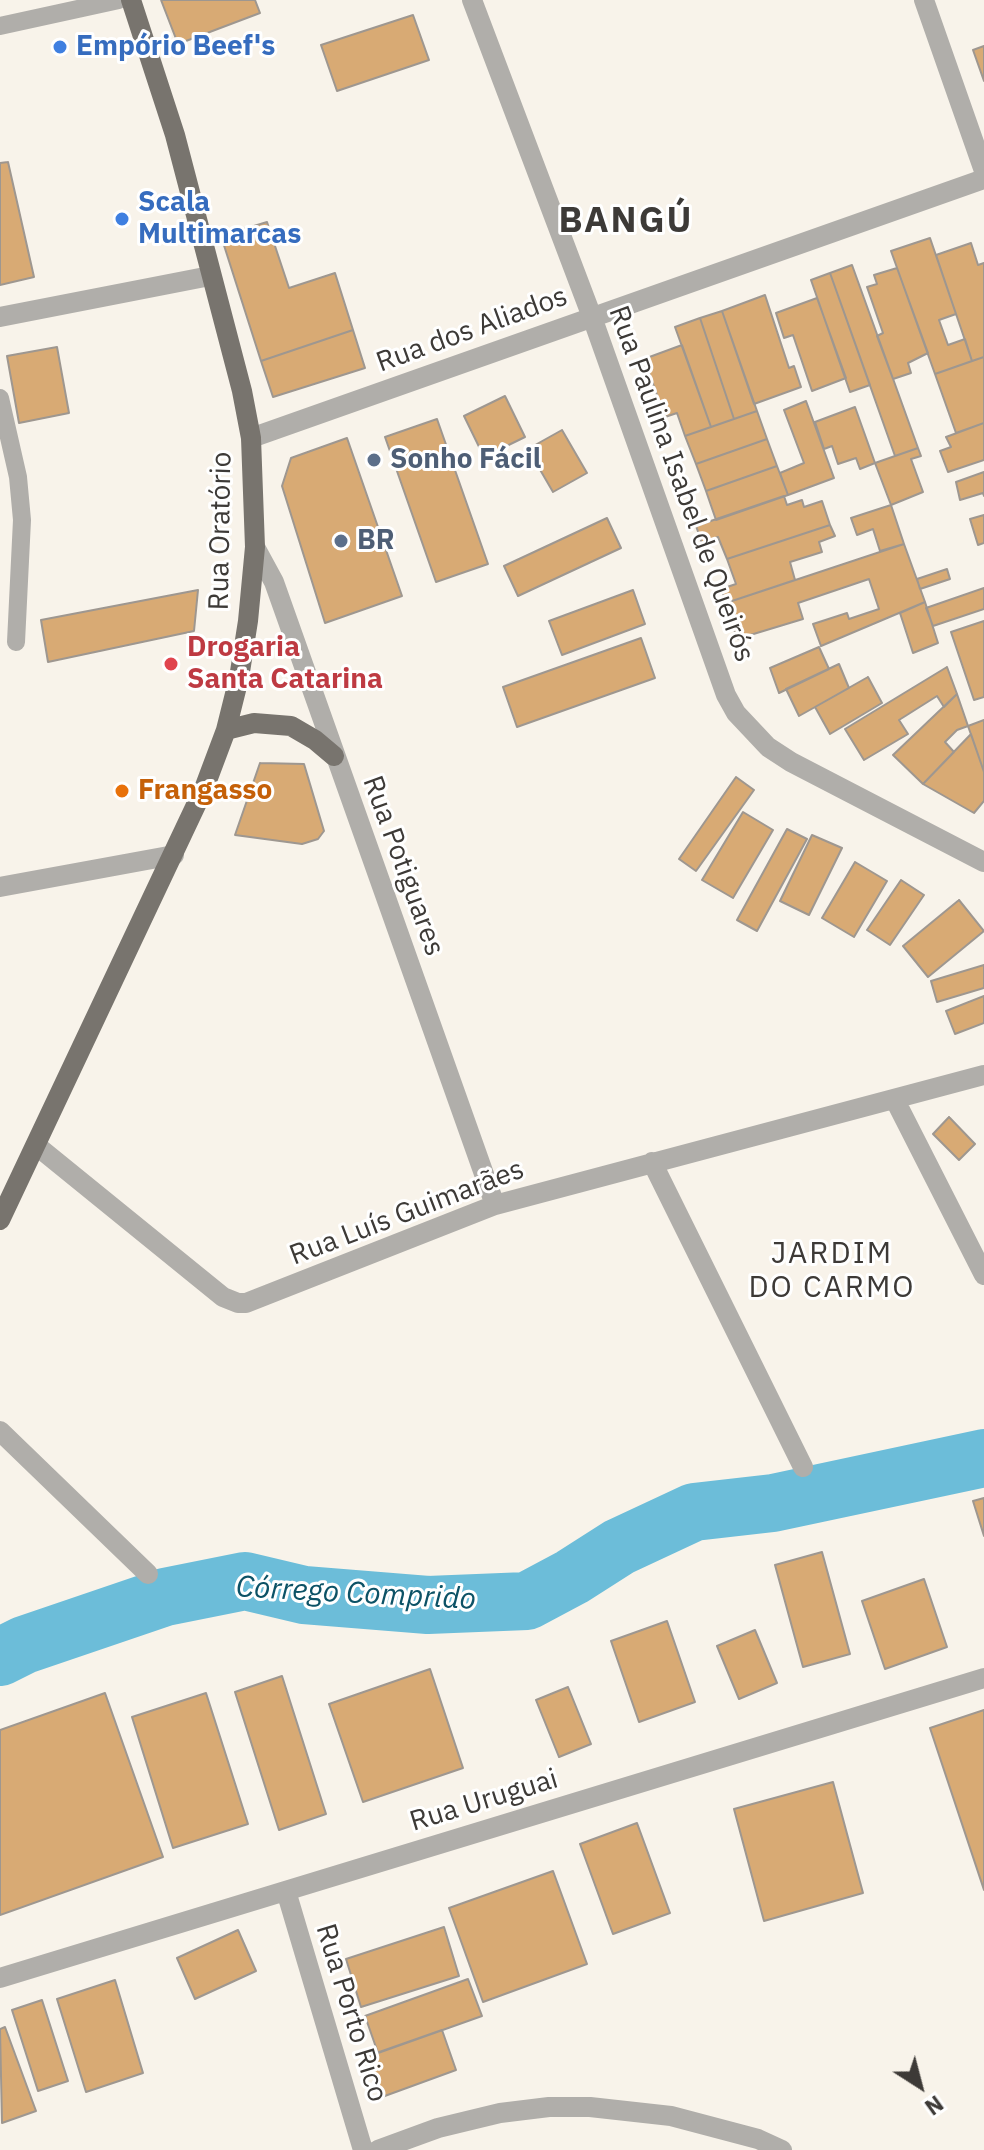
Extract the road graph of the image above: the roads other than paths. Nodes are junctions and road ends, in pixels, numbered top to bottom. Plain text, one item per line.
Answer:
1 (119, 0) edge
2 (131, 0) edge
3 (472, 0) edge
4 (924, 0) edge
5 (0, 26) edge
6 (984, 171) edge
7 (984, 179) edge
8 (210, 276) junction
9 (0, 317) edge
10 (592, 317) junction
11 (0, 398) edge
12 (251, 438) junction
13 (255, 547) junction
14 (16, 642) dead end
15 (226, 730) junction
16 (334, 756) junction
17 (174, 855) junction
18 (984, 862) edge
19 (0, 887) edge
20 (984, 1075) edge
21 (895, 1100) junction
22 (37, 1146) junction
23 (652, 1162) junction
24 (495, 1205) junction
25 (0, 1220) edge
26 (984, 1275) edge
27 (0, 1431) edge
28 (803, 1467) dead end
29 (148, 1574) dead end
30 (984, 1678) edge
31 (286, 1891) junction
32 (0, 1978) edge
33 (363, 2150) edge
34 (378, 2150) edge
35 (782, 2150) edge

1 - 5 lane
2 - 8 main road, Rua Oratório
3 - 10 street, Rua Paulina Isabel de Queirós
4 - 6 street
7 - 10 street, Rua dos Aliados
8 - 9 street
8 - 12 main road, Rua Oratório
10 - 12 street, Rua dos Aliados
10 - 18 street, Rua Paulina Isabel de Queirós
11 - 14 lane
12 - 13 main road, Rua Oratório
13 - 15 main road, Rua Oratório
13 - 16 street, Rua Potiguares
15 - 16 main road
15 - 17 main road, Rua Oratório
16 - 24 street, Rua Potiguares
17 - 19 street
17 - 22 main road, Rua Oratório
20 - 21 street, Rua Luís Guimarães
21 - 23 street, Rua Luís Guimarães
21 - 26 street
22 - 24 street, Rua Luís Guimarães
22 - 25 main road, Rua Oratório
23 - 24 street, Rua Luís Guimarães
23 - 28 street
27 - 29 street
30 - 31 street, Rua Uruguai
31 - 32 street, Rua Uruguai
31 - 33 street, Rua Porto Rico
34 - 35 street

